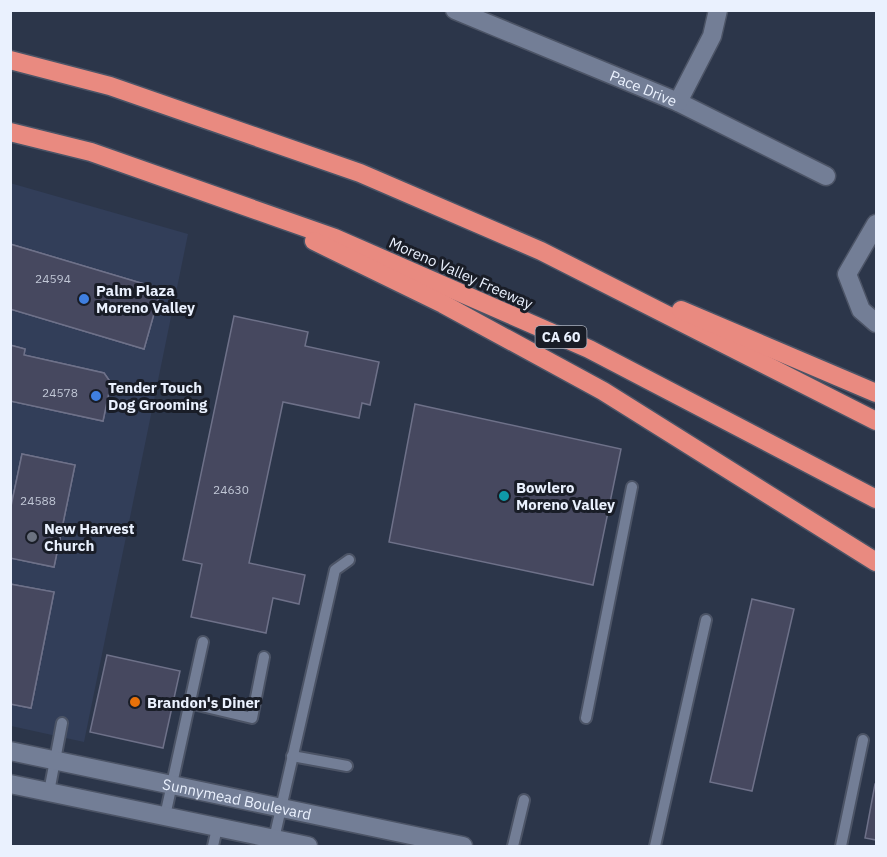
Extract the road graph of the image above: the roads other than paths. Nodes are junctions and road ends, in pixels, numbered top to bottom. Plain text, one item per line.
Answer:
1 (455, 10) edge
2 (718, 10) edge
3 (10, 60) edge
4 (678, 102) junction
5 (10, 132) edge
6 (826, 176) dead end
7 (234, 202) junction
8 (876, 224) edge
9 (541, 251) junction
10 (876, 323) edge
11 (876, 393) edge
12 (876, 421) edge
13 (632, 487) dead end
14 (876, 499) edge
15 (349, 560) dead end
16 (876, 562) edge
17 (706, 620) dead end
18 (203, 642) dead end
19 (264, 657) dead end
20 (189, 703) junction
21 (586, 718) dead end
22 (62, 723) dead end
23 (863, 740) dead end
24 (10, 751) edge
25 (292, 756) junction
26 (55, 760) junction
27 (347, 766) dead end
28 (10, 784) edge
29 (171, 785) junction
30 (49, 792) junction
31 (524, 800) dead end
32 (280, 808) junction
33 (165, 816) junction
34 (217, 828) junction
35 (274, 839) junction
36 (213, 846) edge
37 (308, 846) edge
38 (463, 846) edge
39 (513, 846) edge
40 (655, 846) edge
41 (840, 846) edge

1 - 4 main road, Pace Drive
2 - 4 main road
3 - 9 highway
4 - 6 main road, Pace Drive
5 - 7 highway, Moreno Valley Freeway / CA 60
7 - 14 highway, Moreno Valley Freeway / CA 60
7 - 16 highway
8 - 10 main road
9 - 11 highway
9 - 12 highway
13 - 21 lane
15 - 25 lane
17 - 40 lane
18 - 20 lane
19 - 20 lane
20 - 29 lane
22 - 26 lane
23 - 41 lane
24 - 26 main road, Sunnymead Boulevard
25 - 27 lane
25 - 32 lane
26 - 29 main road, Sunnymead Boulevard
26 - 30 lane
28 - 30 main road
29 - 32 main road, Sunnymead Boulevard
29 - 33 lane
30 - 33 main road
31 - 39 lane
32 - 35 lane
32 - 38 main road, Sunnymead Boulevard
33 - 34 main road
34 - 35 main road
34 - 36 lane
35 - 37 main road

